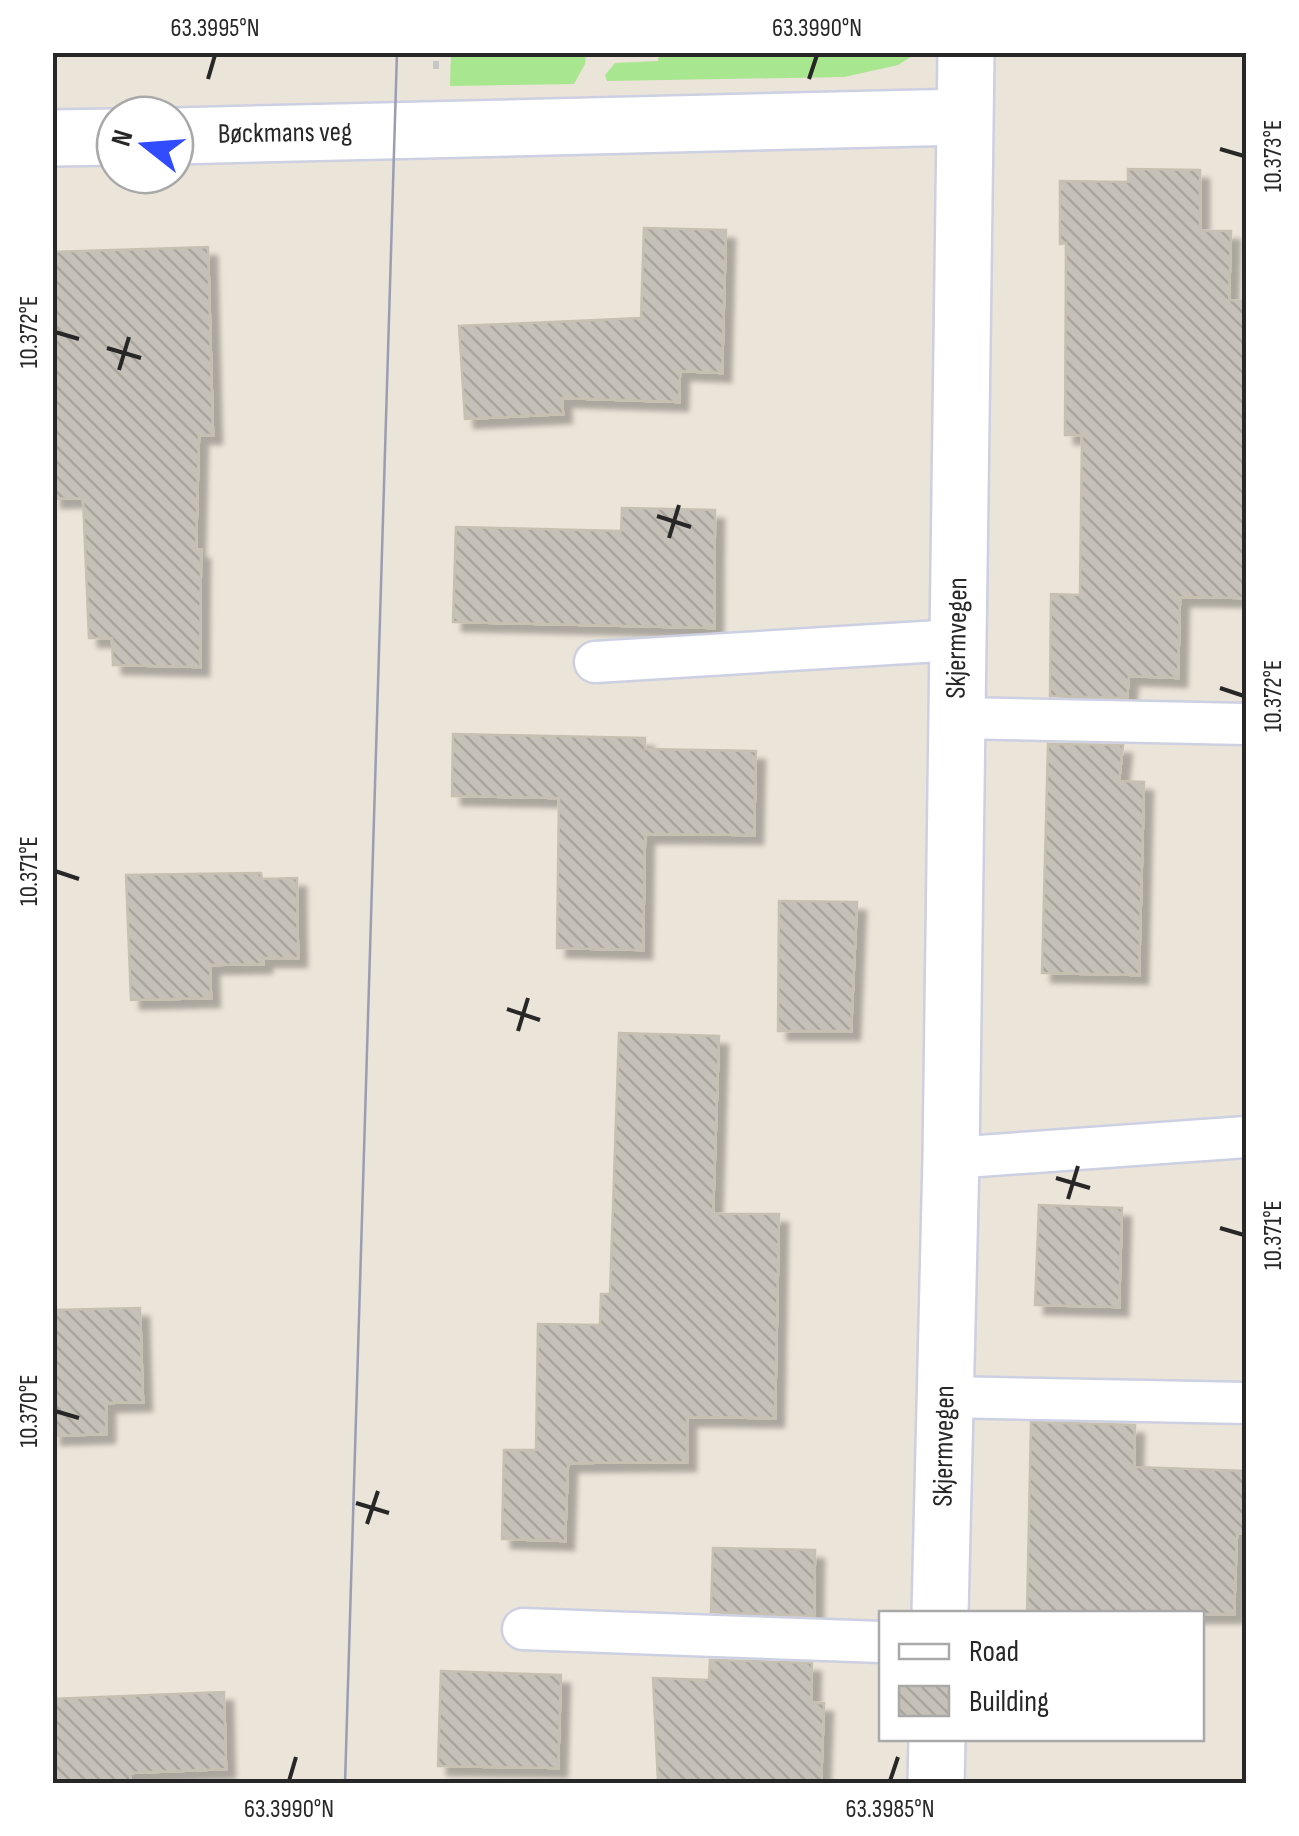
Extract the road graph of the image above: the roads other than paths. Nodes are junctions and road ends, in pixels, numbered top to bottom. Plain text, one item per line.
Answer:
1 (966, 52) edge
2 (964, 117) junction
3 (195, 136) edge
4 (95, 137) edge
5 (52, 138) edge
6 (956, 640) junction
7 (595, 662) dead end
8 (956, 718) junction
9 (1246, 724) edge
10 (1246, 1137) edge
11 (951, 1158) junction
12 (945, 1396) junction
13 (1246, 1403) edge
14 (940, 1611) edge
15 (523, 1629) dead end
16 (879, 1642) edge
17 (937, 1741) edge
18 (936, 1784) edge

1 - 2 street, Skjermvegen
2 - 3 street, Bøckmans veg
2 - 6 street, Skjermvegen
4 - 5 street
6 - 7 lane
6 - 8 street, Skjermvegen
8 - 9 lane
8 - 11 street, Skjermvegen
10 - 11 lane
11 - 12 street, Skjermvegen
12 - 13 lane
12 - 14 street, Skjermvegen
15 - 16 lane
17 - 18 street

